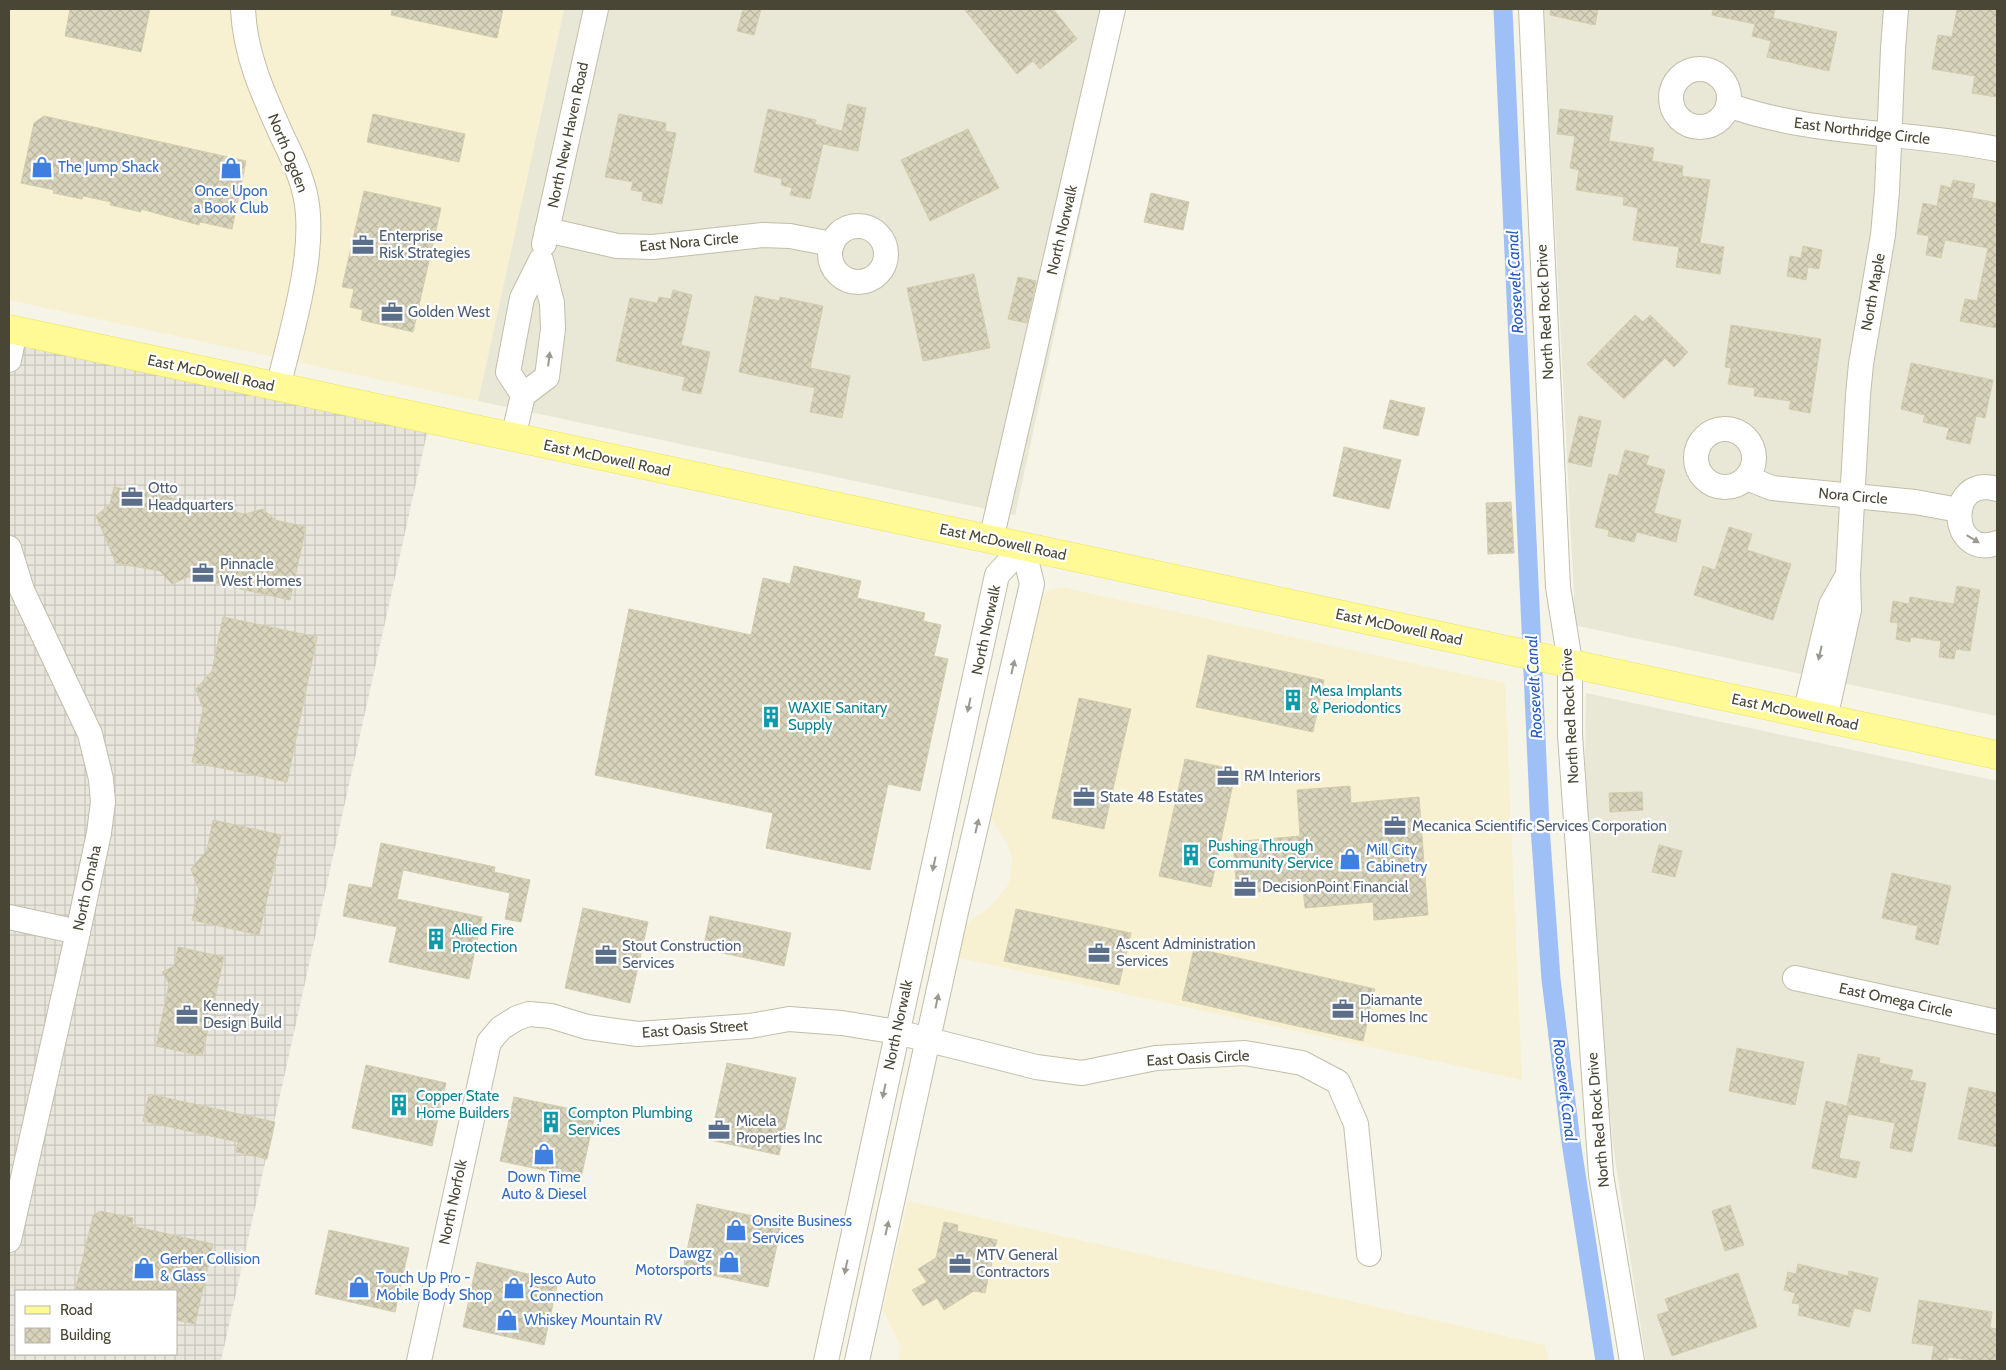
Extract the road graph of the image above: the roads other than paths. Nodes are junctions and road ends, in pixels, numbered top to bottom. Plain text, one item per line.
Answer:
1 (243, 9) edge
2 (596, 9) edge
3 (1113, 9) edge
4 (1530, 9) edge
5 (1896, 9) edge
6 (1728, 105) dead end
7 (1890, 136) junction
8 (1997, 149) edge
9 (547, 230) junction
10 (832, 244) dead end
11 (541, 260) junction
12 (12, 330) edge
13 (9, 360) edge
14 (278, 388) junction
15 (523, 395) junction
16 (513, 438) junction
17 (1748, 478) dead end
18 (1997, 489) edge
19 (1852, 496) junction
20 (1959, 510) junction
21 (991, 540) junction
22 (1997, 543) edge
23 (1024, 547) junction
24 (9, 548) edge
25 (1565, 661) junction
26 (1815, 716) junction
27 (1997, 755) edge
28 (9, 917) edge
29 (78, 932) junction
30 (1795, 978) dead end
31 (1997, 1022) edge
32 (913, 1037) junction
33 (488, 1042) joint
34 (9, 1240) edge
35 (1369, 1254) dead end
36 (827, 1356) edge
37 (858, 1359) edge
38 (419, 1361) edge
39 (1632, 1361) edge

1 - 14 street, North Ogden
2 - 9 street, North New Haven Road
3 - 21 street, North Norwalk
4 - 25 street, North Red Rock Drive
5 - 7 street, North Maple
6 - 7 street, East Northridge Circle
7 - 8 street, East Northridge Circle
7 - 19 street, North Maple
9 - 10 street, East Nora Circle
9 - 11 street, North New Haven Road
11 - 15 street, North New Haven Road
15 -> 11 street, North New Haven Road
12 - 13 street
12 - 14 main road, East McDowell Road
14 - 16 main road, East McDowell Road
15 - 16 street
16 - 21 main road, East McDowell Road
17 - 19 street, Nora Circle
18 - 20 street
19 - 20 street, Nora Circle
19 - 26 street, North Maple
20 -> 22 street
21 - 23 main road, East McDowell Road
23 - 25 main road, East McDowell Road
32 -> 23 street, North Norwalk
23 -> 32 street, North Norwalk
24 - 29 street, North Omaha
25 - 26 main road, East McDowell Road
25 - 39 street, North Red Rock Drive
26 - 27 main road, East McDowell Road
28 - 29 street
29 - 34 street, North Omaha
30 - 31 street, East Omega Circle
32 - 33 street, East Oasis Street
32 - 35 street, East Oasis Circle
32 -> 36 street, North Norwalk
37 -> 32 street, North Norwalk
33 - 38 street, North Norfolk
36 - 37 street

